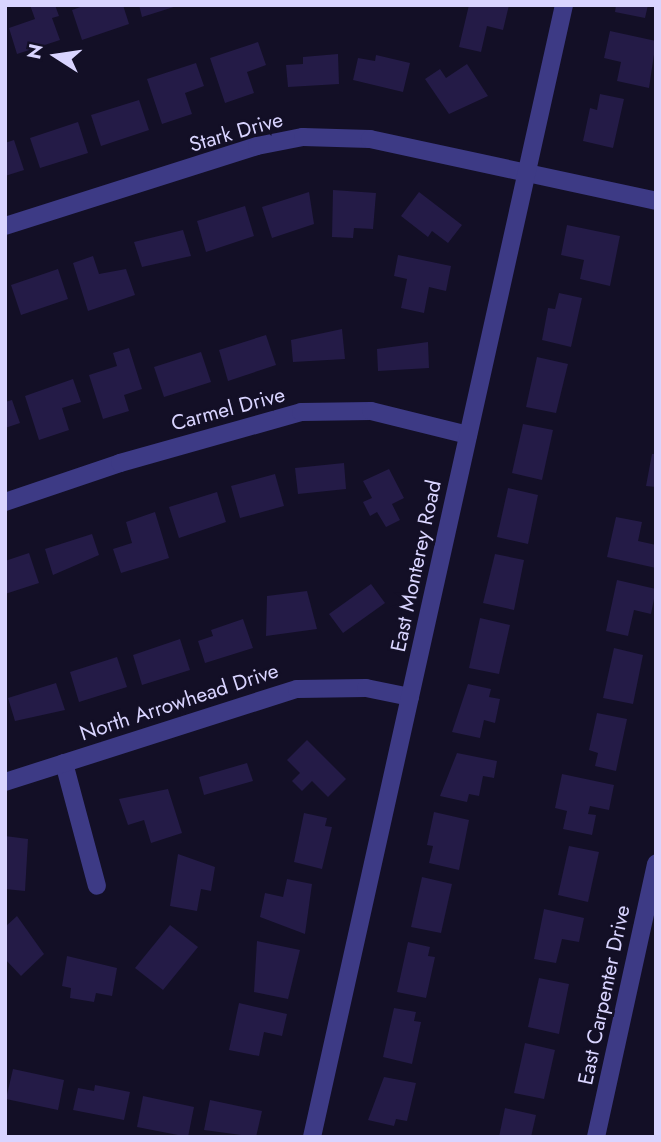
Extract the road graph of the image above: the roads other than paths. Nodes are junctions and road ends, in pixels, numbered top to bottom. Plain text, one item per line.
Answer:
1 (564, 5) edge
2 (527, 171) junction
3 (656, 201) edge
4 (5, 226) edge
5 (468, 435) junction
6 (5, 502) edge
7 (410, 697) junction
8 (64, 763) junction
9 (5, 782) edge
10 (656, 863) edge
11 (97, 886) dead end
12 (312, 1137) edge
13 (596, 1137) edge

1 - 2 street, East Monterey Road
2 - 3 street, Stark Drive
2 - 4 street, Stark Drive
2 - 5 street, East Monterey Road
5 - 6 street, Carmel Drive
5 - 7 street, East Monterey Road
7 - 8 street, North Arrowhead Drive
7 - 12 street, East Monterey Road
8 - 9 street, North Arrowhead Drive
8 - 11 street
10 - 13 street, East Carpenter Drive

